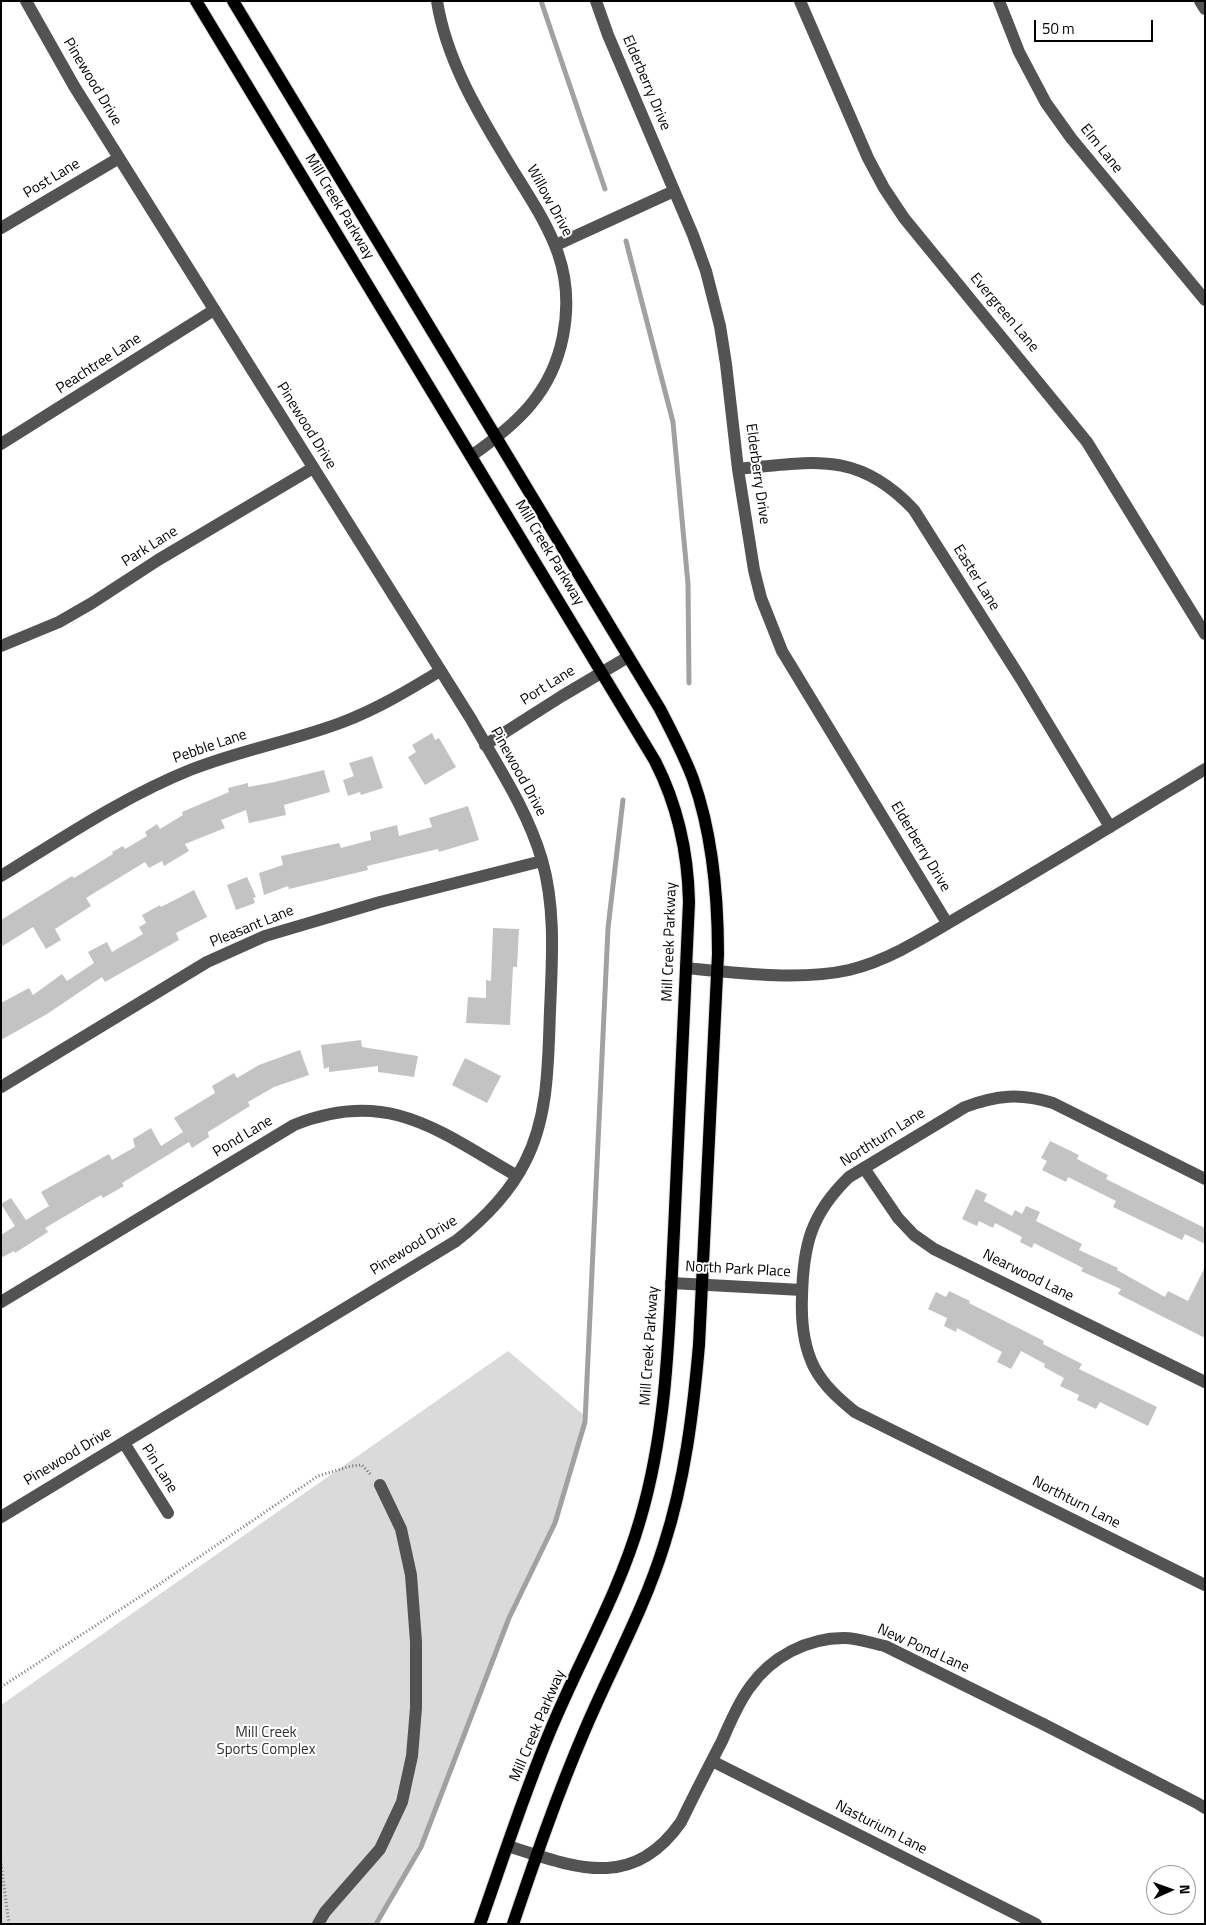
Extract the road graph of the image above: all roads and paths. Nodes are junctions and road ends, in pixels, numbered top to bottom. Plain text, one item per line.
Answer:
1 (26, 1) edge
2 (196, 1) edge
3 (232, 1) edge
4 (437, 1) edge
5 (596, 1) edge
6 (800, 1) edge
7 (999, 1) edge
8 (1200, 1) edge
9 (1205, 9) edge
10 (119, 158) junction
11 (674, 191) junction
12 (1, 228) edge
13 (556, 245) junction
14 (1205, 300) edge
15 (214, 310) junction
16 (497, 438) junction
17 (1, 444) edge
18 (471, 456) junction
19 (313, 468) junction
20 (738, 469) junction
21 (1205, 634) edge
22 (1, 646) edge
23 (628, 657) junction
24 (440, 670) junction
25 (602, 672) junction
26 (486, 745) junction
27 (1205, 769) edge
28 (1110, 827) junction
29 (542, 861) junction
30 (1, 876) edge
31 (948, 923) junction
32 (686, 968) junction
33 (717, 971) junction
34 (1, 1088) edge
35 (864, 1168) junction
36 (517, 1176) junction
37 (1205, 1179) edge
38 (672, 1283) junction
39 (701, 1285) junction
40 (802, 1290) junction
41 (1, 1302) edge
42 (1205, 1382) edge
43 (124, 1443) junction
44 (380, 1485) joint
45 (168, 1512) dead end
46 (1, 1517) edge
47 (1205, 1585) edge
48 (1, 1687) edge
49 (712, 1761) junction
50 (1205, 1808) edge
51 (508, 1846) junction
52 (536, 1855) junction
53 (1, 1864) edge
54 (8, 1924) edge
55 (318, 1924) edge
56 (480, 1924) edge
57 (513, 1924) edge
58 (1036, 1924) edge

1 - 10 street, Pinewood Drive
2 - 18 main road, Mill Creek Parkway
3 - 16 main road, Mill Creek Parkway
4 - 13 street, Willow Drive
5 - 11 street, Elderberry Drive
6 - 21 street, Evergreen Lane
7 - 14 street, Elm Lane
8 - 9 street
10 - 12 street, Post Lane
10 - 15 street, Pinewood Drive
11 - 13 street
11 - 20 street, Elderberry Drive
13 - 16 street, Willow Drive
15 - 17 street, Peachtree Lane
15 - 19 street, Pinewood Drive
16 - 18 street, Willow Drive
16 - 23 main road, Mill Creek Parkway
18 - 25 main road, Mill Creek Parkway
19 - 22 street, Park Lane
19 - 24 street, Pinewood Drive
20 - 28 street, Easter Lane
20 - 31 street, Elderberry Drive
23 - 25 street, Port Lane
23 - 33 main road, Mill Creek Parkway
24 - 26 street, Pinewood Drive
24 - 30 street, Pebble Lane
25 - 26 street, Port Lane
25 - 32 main road, Mill Creek Parkway
26 - 29 street, Pinewood Drive
27 - 28 street
28 - 31 street
29 - 34 street, Pleasant Lane
29 - 36 street, Pinewood Drive
31 - 33 street
32 - 33 street
32 - 38 main road, Mill Creek Parkway
33 - 39 main road, Mill Creek Parkway
35 - 37 street, Northturn Lane
35 - 40 street, Northturn Lane
35 - 42 street, Nearwood Lane
36 - 41 street, Pond Lane
36 - 43 street, Pinewood Drive
38 - 39 street, North Park Place
38 - 51 main road, Mill Creek Parkway
39 - 40 street, North Park Place
39 - 52 main road, Mill Creek Parkway
40 - 47 street, Northturn Lane
43 - 45 street, Pin Lane
43 - 46 street, Pinewood Drive
44 - 48 path
44 - 55 street
49 - 50 street, New Pond Lane
49 - 52 street, New Pond Lane
49 - 58 street, Nasturium Lane
51 - 52 street, New Pond Lane
51 - 56 main road, Mill Creek Parkway
52 - 57 main road, Mill Creek Parkway
53 - 54 path

